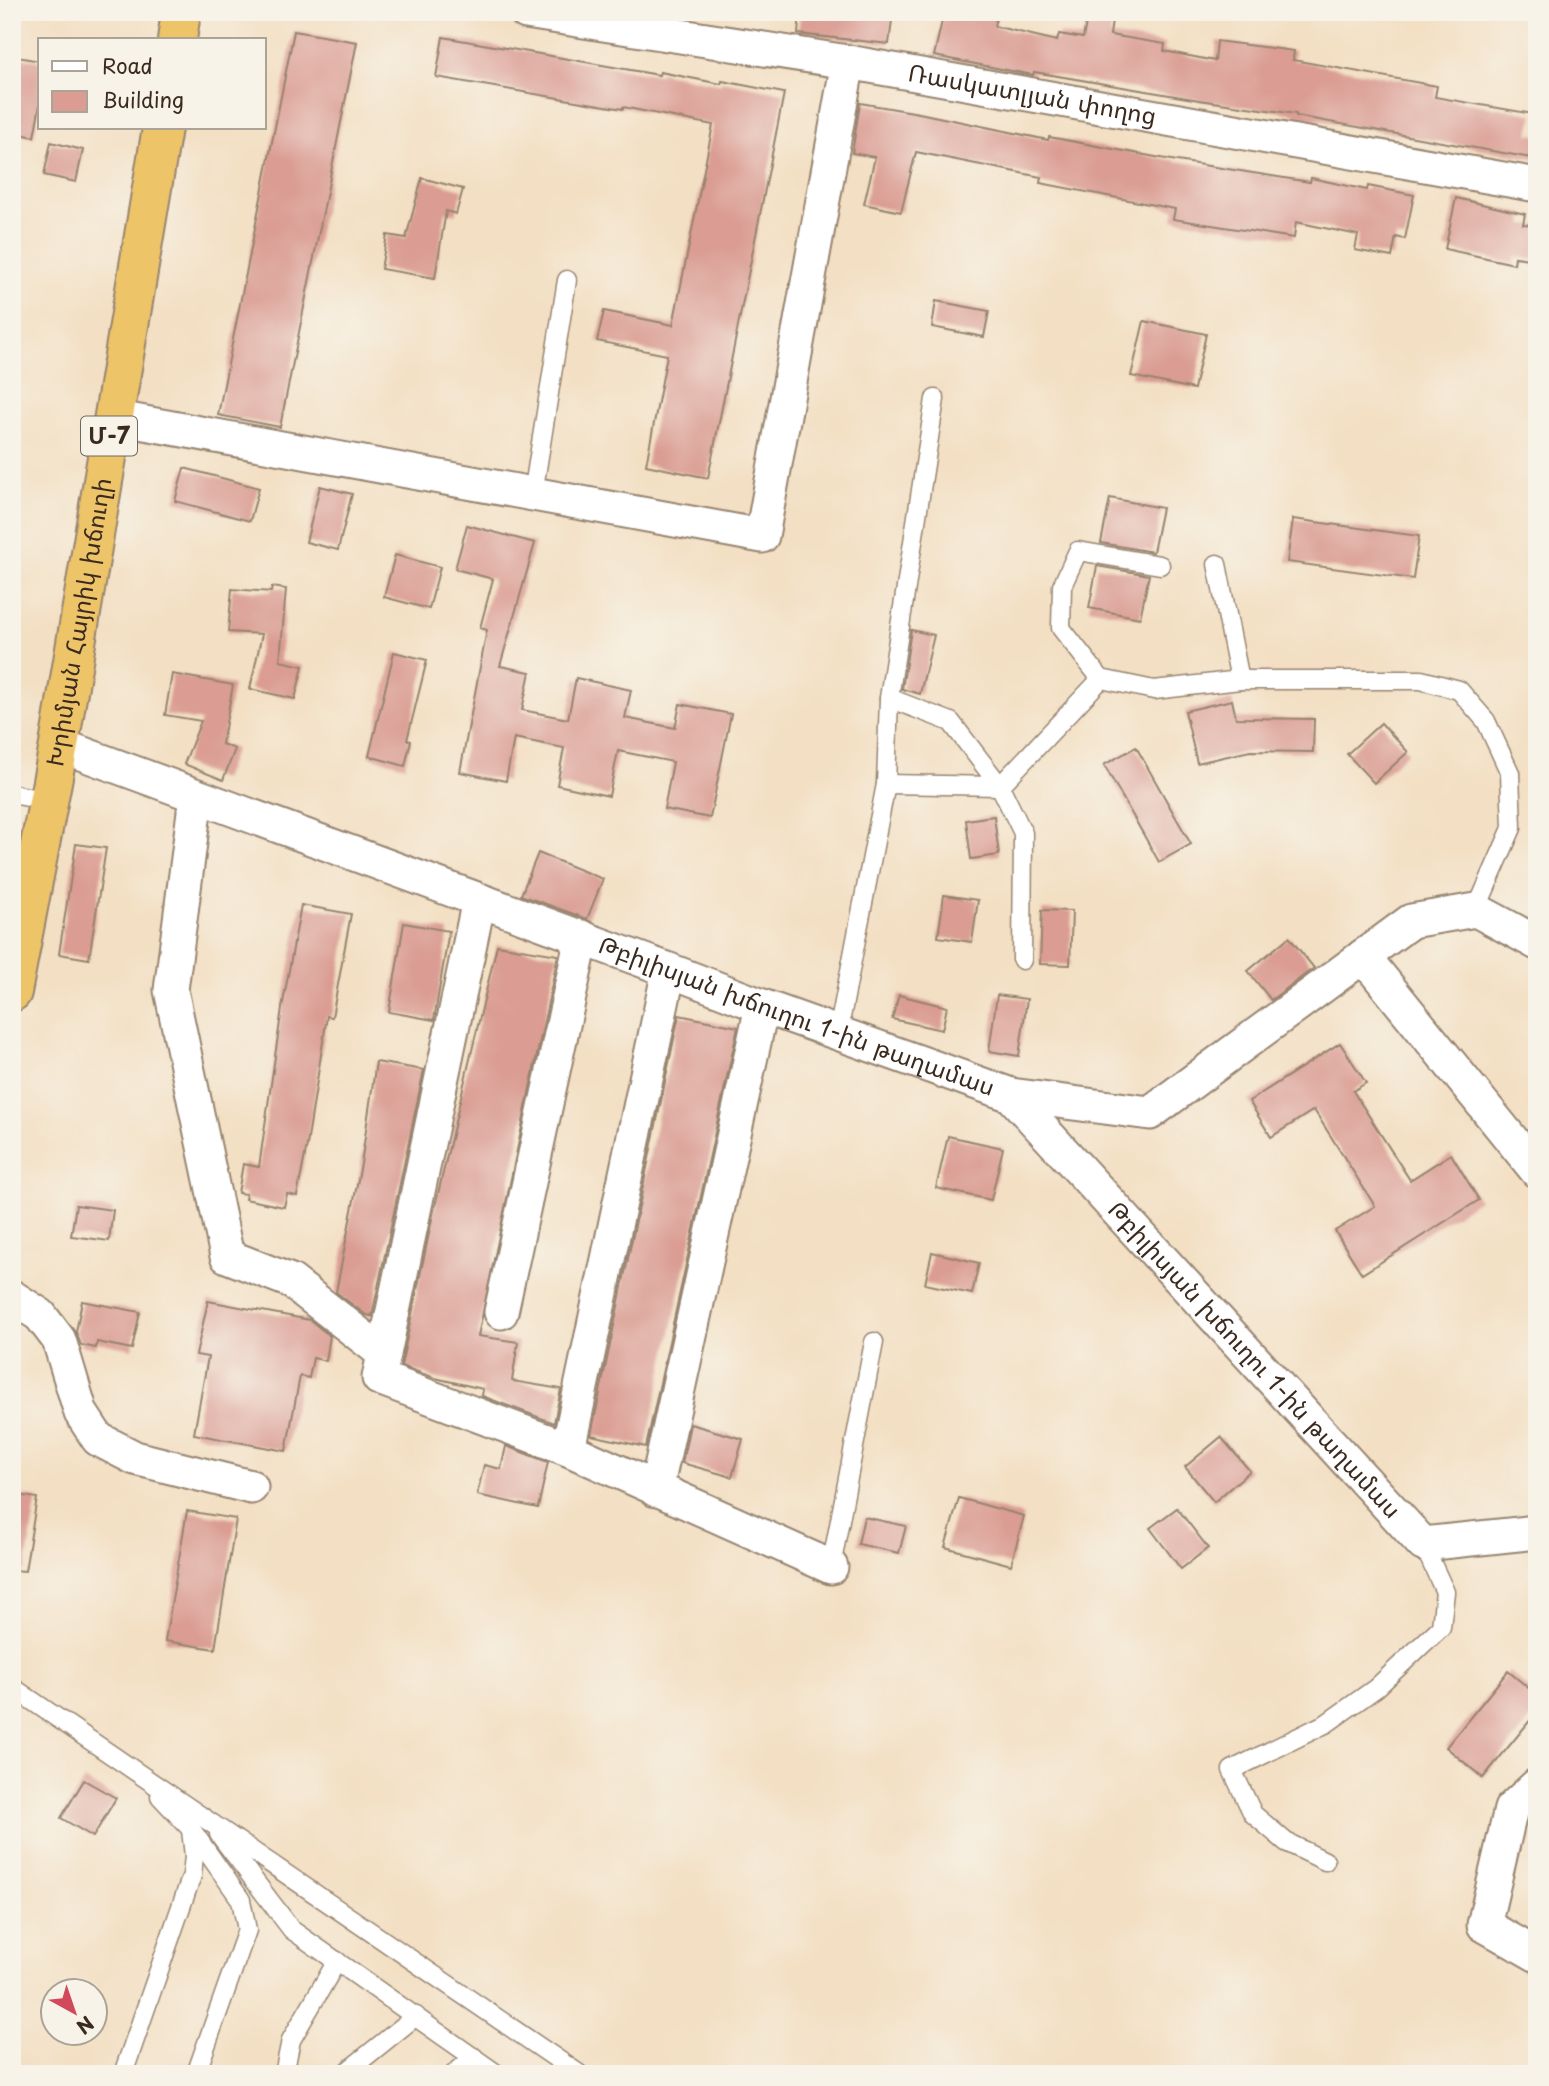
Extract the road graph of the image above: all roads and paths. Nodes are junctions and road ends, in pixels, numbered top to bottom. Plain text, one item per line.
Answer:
1 (181, 12) edge
2 (526, 12) edge
3 (177, 38) edge
4 (848, 62) junction
5 (162, 130) edge
6 (1537, 184) edge
7 (567, 280) dead end
8 (935, 399) dead end
9 (112, 417) junction
10 (533, 494) junction
11 (1217, 564) dead end
12 (1160, 565) dead end
13 (1101, 679) junction
14 (1240, 680) junction
15 (889, 698) junction
16 (59, 745) junction
17 (886, 784) junction
18 (1000, 786) junction
19 (196, 796) junction
20 (30, 798) edge
21 (479, 900) junction
22 (1476, 910) junction
23 (582, 937) junction
24 (1537, 943) edge
25 (1363, 956) junction
26 (1022, 960) dead end
27 (669, 970) junction
28 (12, 992) edge
29 (762, 1006) junction
30 (838, 1033) junction
31 (1011, 1095) junction
32 (1537, 1171) edge
33 (12, 1297) edge
34 (501, 1311) dead end
35 (874, 1342) dead end
36 (383, 1353) junction
37 (568, 1449) junction
38 (251, 1487) dead end
39 (656, 1490) junction
40 (1537, 1532) edge
41 (1423, 1544) junction
42 (831, 1567) joint
43 (12, 1687) edge
44 (136, 1771) junction
45 (1537, 1785) edge
46 (209, 1821) junction
47 (191, 1829) junction
48 (1325, 1861) dead end
49 (1537, 1955) edge
50 (337, 1961) junction
51 (416, 2016) junction
52 (474, 2057) junction
53 (123, 2074) edge
54 (196, 2074) edge
55 (284, 2074) edge
56 (344, 2074) edge
57 (453, 2074) edge
58 (497, 2074) edge
59 (579, 2074) edge

1 - 3 highway
2 - 4 street, Ռասկատլյան փողոց
4 - 6 street, Ռասկատլյան փողոց
4 - 10 street
5 - 9 highway, Խրիմյան Հայրիկ խճուղի / Մ-7
7 - 10 lane
8 - 15 lane
9 - 10 street
9 - 16 highway, Խրիմյան Հայրիկ խճուղի / Մ-7
11 - 14 lane
12 - 13 lane
13 - 14 lane
13 - 18 lane
14 - 22 lane
15 - 17 lane
15 - 18 lane
16 - 19 street, Թբիլիսյան խճուղու 1-ին թաղամաս
16 - 20 highway, Խրիմյան Հայրիկ խճուղի / Մ-7
17 - 18 lane
17 - 30 lane
18 - 26 lane
19 - 21 street, Թբիլիսյան խճուղու 1-ին թաղամաս
19 - 36 street
20 - 28 highway, Խրիմյան Հայրիկ խճուղի / Մ-7
21 - 23 street, Թբիլիսյան խճուղու 1-ին թաղամաս
21 - 36 street
22 - 24 street
22 - 25 street
23 - 27 street, Թբիլիսյան խճուղու 1-ին թաղամաս
23 - 34 street
25 - 31 street
25 - 32 street
27 - 29 street, Թբիլիսյան խճուղու 1-ին թաղամաս
27 - 37 street
29 - 30 street, Թբիլիսյան խճուղու 1-ին թաղամաս
29 - 39 street
30 - 31 street, Թբիլիսյան խճուղու 1-ին թաղամաս
31 - 41 street, Թբիլիսյան խճուղու 1-ին թաղամաս
33 - 38 street
35 - 42 lane
36 - 37 street
37 - 39 street
39 - 42 street
40 - 41 street
41 - 48 lane
43 - 44 lane
44 - 46 lane
44 - 47 lane
45 - 49 street
46 - 50 lane
46 - 59 lane
47 - 53 lane
47 - 54 lane
50 - 51 lane
50 - 55 lane
51 - 52 lane
51 - 56 lane
52 - 57 lane
52 - 58 lane

